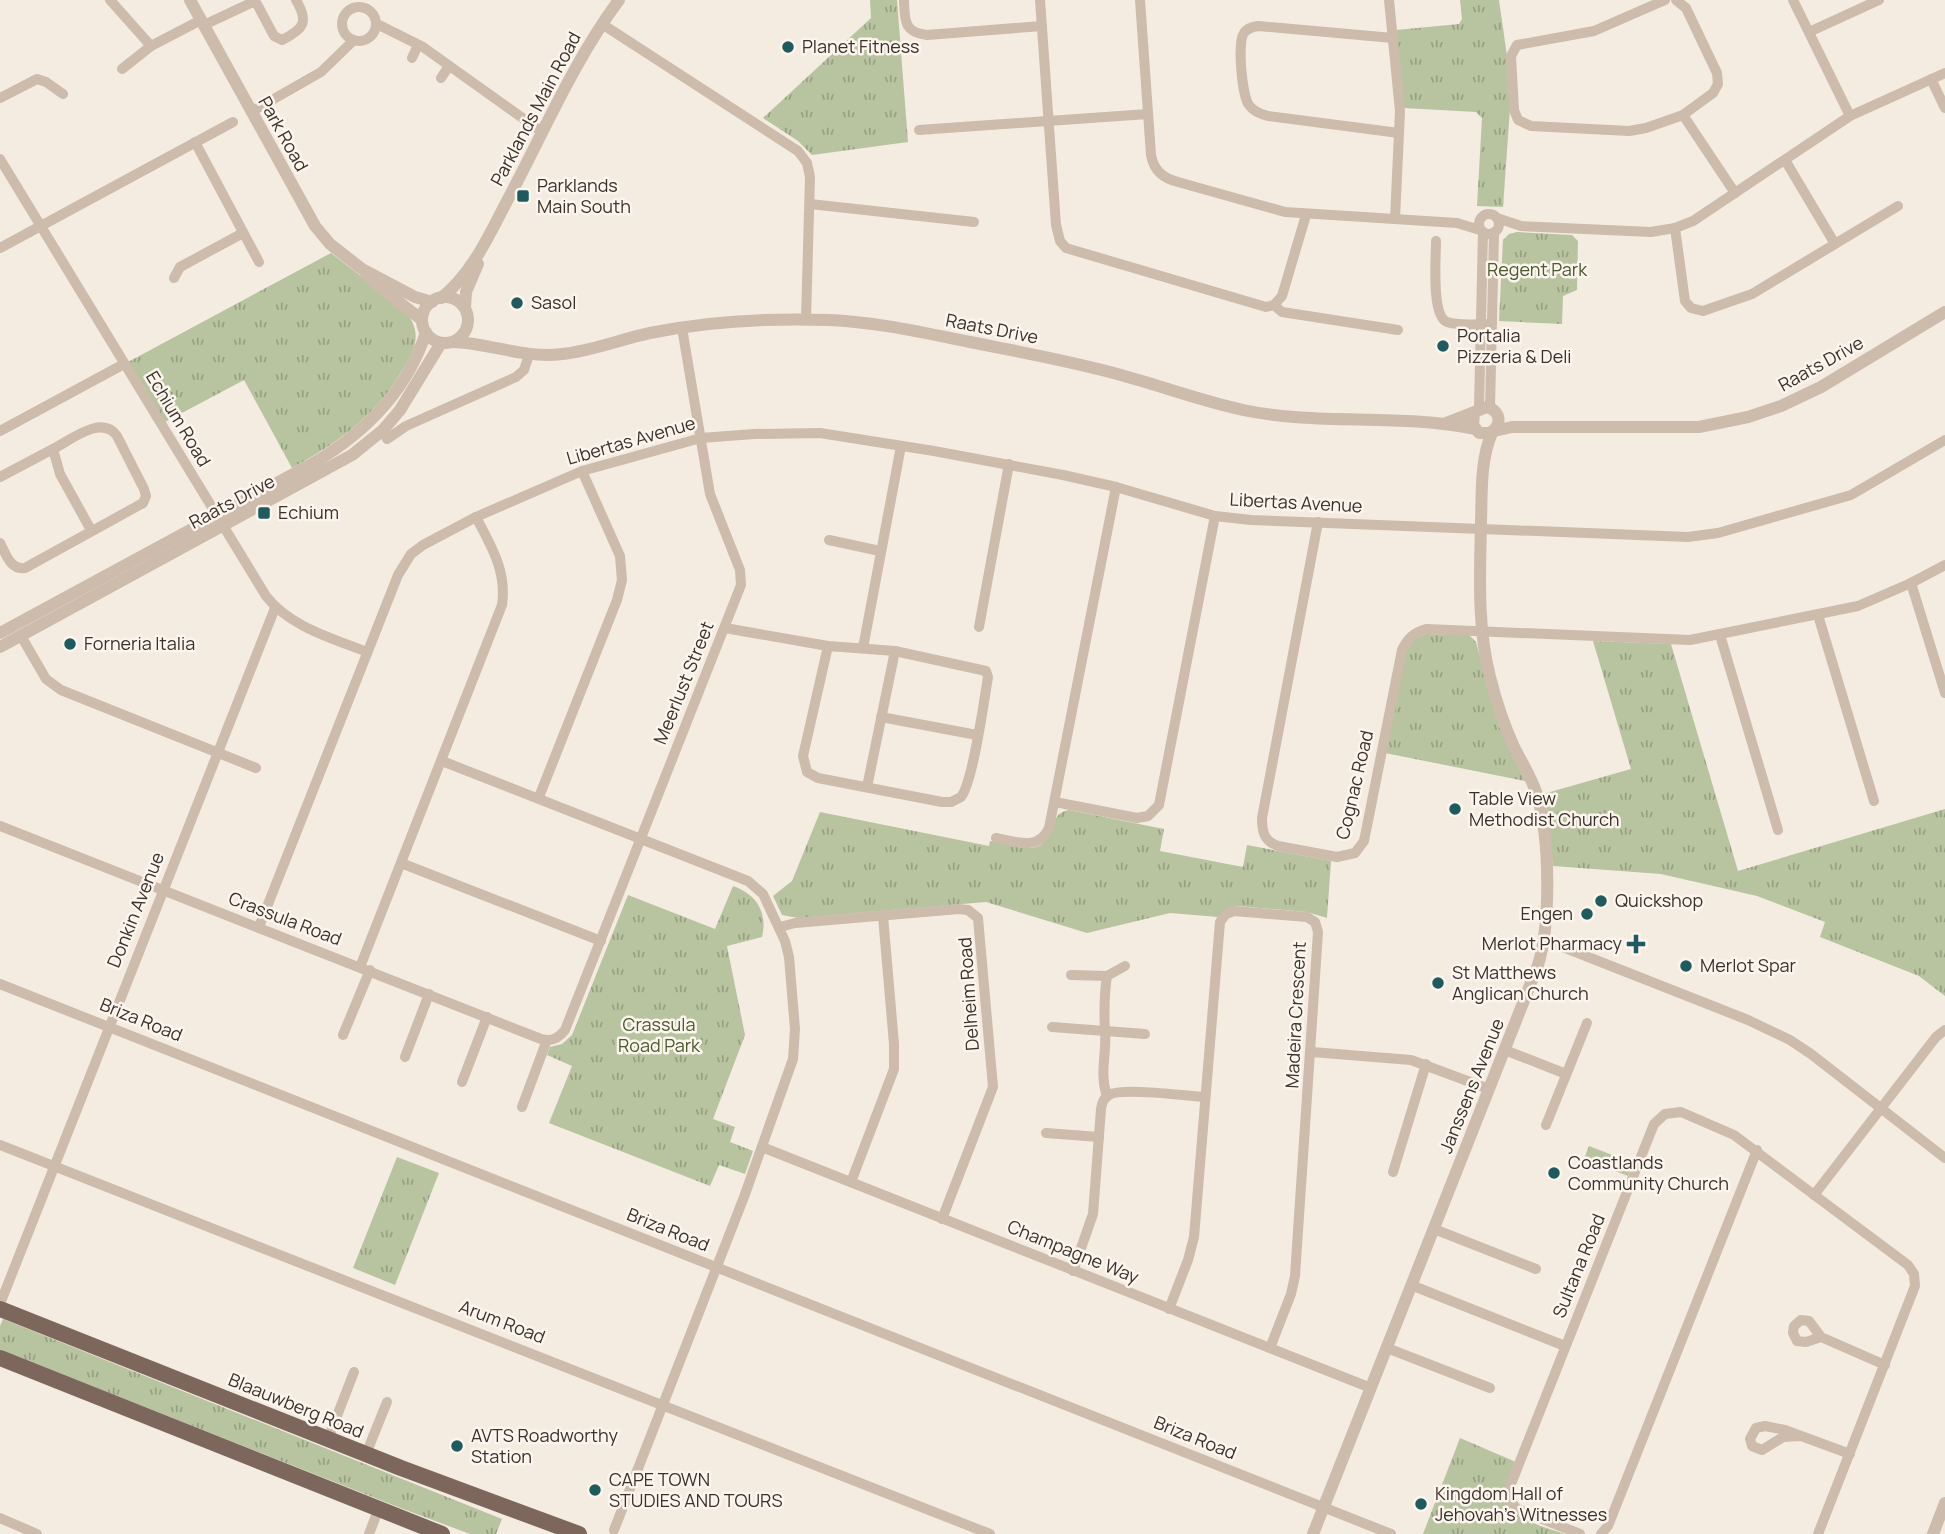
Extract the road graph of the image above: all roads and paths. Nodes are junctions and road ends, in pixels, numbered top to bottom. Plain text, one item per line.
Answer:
1 (110, 0) edge
2 (190, 0) edge
3 (296, 0) edge
4 (620, 0) edge
5 (904, 0) edge
6 (1040, 0) edge
7 (1140, 0) edge
8 (1389, 0) edge
9 (1665, 0) edge
10 (1676, 0) edge
11 (1793, 0) edge
12 (1879, 0) edge
13 (356, 4) edge
14 (202, 22) junction
15 (602, 23) junction
16 (1042, 26) junction
17 (375, 29) junction
18 (1809, 32) junction
19 (349, 37) junction
20 (1393, 38) junction
21 (418, 45) junction
22 (151, 46) junction
23 (412, 58) dead end
24 (449, 66) junction
25 (122, 69) dead end
26 (1945, 73) edge
27 (441, 78) dead end
28 (1931, 79) junction
29 (63, 94) dead end
30 (0, 98) edge
31 (1945, 108) edge
32 (251, 112) junction
33 (1148, 114) junction
34 (1683, 115) junction
35 (1850, 116) junction
36 (1048, 121) junction
37 (233, 122) dead end
38 (919, 130) dead end
39 (542, 132) junction
40 (1399, 133) junction
41 (195, 142) junction
42 (0, 159) edge
43 (1785, 160) junction
44 (1735, 193) junction
45 (810, 204) junction
46 (1898, 206) dead end
47 (1306, 215) junction
48 (1482, 216) junction
49 (1497, 218) junction
50 (1395, 219) junction
51 (974, 222) dead end
52 (1457, 222) junction
53 (1521, 226) junction
54 (39, 227) junction
55 (1675, 228) junction
56 (1489, 231) junction
57 (243, 233) junction
58 (488, 238) junction
59 (1436, 241) dead end
60 (1835, 244) junction
61 (0, 248) edge
62 (259, 262) dead end
63 (362, 270) junction
64 (174, 278) dead end
65 (436, 300) junction
66 (1274, 304) junction
67 (1945, 312) edge
68 (467, 313) junction
69 (806, 319) junction
70 (1481, 324) junction
71 (1493, 324) junction
72 (424, 326) junction
73 (682, 328) junction
74 (1398, 330) dead end
75 (447, 343) junction
76 (492, 346) junction
77 (529, 355) junction
78 (124, 364) junction
79 (1485, 410) junction
80 (1446, 423) junction
81 (1580, 426) junction
82 (1476, 430) junction
83 (0, 431) edge
84 (1493, 432) junction
85 (701, 438) junction
86 (387, 439) dead end
87 (1945, 440) edge
88 (901, 446) junction
89 (53, 449) junction
90 (1483, 461) junction
91 (1009, 464) junction
92 (582, 471) junction
93 (0, 477) edge
94 (1116, 487) junction
95 (1215, 516) junction
96 (476, 517) junction
97 (220, 521) junction
98 (1318, 522) junction
99 (1481, 527) junction
100 (91, 530) junction
101 (829, 540) dead end
102 (0, 543) edge
103 (880, 551) junction
104 (1945, 565) edge
105 (1911, 583) junction
106 (275, 608) junction
107 (1818, 615) junction
108 (979, 627) dead end
109 (724, 628) junction
110 (1481, 630) junction
111 (0, 633) edge
112 (1720, 635) junction
113 (21, 636) junction
114 (828, 646) junction
115 (0, 647) edge
116 (863, 648) junction
117 (895, 651) junction
118 (367, 652) junction
119 (1944, 687) edge
120 (881, 717) junction
121 (977, 735) junction
122 (218, 753) junction
123 (442, 761) junction
124 (256, 768) dead end
125 (867, 787) junction
126 (539, 797) junction
127 (1874, 801) dead end
128 (1055, 802) junction
129 (0, 826) edge
130 (1778, 830) dead end
131 (996, 838) dead end
132 (641, 839) junction
133 (401, 863) junction
134 (163, 891) junction
135 (883, 916) junction
136 (259, 927) junction
137 (780, 927) junction
138 (1545, 940) junction
139 (601, 941) junction
140 (1125, 966) dead end
141 (365, 968) junction
142 (1071, 975) dead end
143 (1107, 976) junction
144 (0, 984) edge
145 (429, 994) junction
146 (487, 1017) junction
147 (1587, 1023) dead end
148 (109, 1026) junction
149 (1052, 1027) dead end
150 (1945, 1030) edge
151 (1105, 1031) junction
152 (1145, 1034) dead end
153 (344, 1035) dead end
154 (552, 1039) junction
155 (1505, 1050) junction
156 (1312, 1052) junction
157 (405, 1057) dead end
158 (1426, 1064) junction
159 (1566, 1074) junction
160 (462, 1082) dead end
161 (1489, 1089) junction
162 (1106, 1093) junction
163 (1205, 1097) junction
164 (522, 1107) dead end
165 (1880, 1108) junction
166 (1546, 1125) dead end
167 (1046, 1133) dead end
168 (1099, 1137) junction
169 (0, 1145) edge
170 (762, 1147) junction
171 (1757, 1150) junction
172 (1945, 1158) edge
173 (55, 1167) junction
174 (1393, 1172) dead end
175 (851, 1182) junction
176 (1814, 1195) junction
177 (942, 1219) junction
178 (1434, 1229) junction
179 (715, 1267) junction
180 (1536, 1269) dead end
181 (1073, 1270) junction
182 (1412, 1285) junction
183 (0, 1306) edge
184 (1169, 1309) junction
185 (1821, 1337) dead end
186 (1565, 1346) junction
187 (1387, 1348) junction
188 (1270, 1349) junction
189 (0, 1358) edge
190 (1885, 1366) junction
191 (355, 1372) dead end
192 (1371, 1388) junction
193 (1490, 1388) dead end
194 (387, 1402) dead end
195 (664, 1405) junction
196 (1800, 1436) dead end
197 (328, 1439) junction
198 (366, 1454) junction
199 (1850, 1454) junction
200 (1945, 1503) edge
201 (379, 1508) junction
202 (1323, 1508) junction
203 (0, 1518) edge
204 (614, 1530) dead end
205 (37, 1534) edge
206 (369, 1534) edge
207 (442, 1534) edge
208 (579, 1534) edge
209 (990, 1534) edge
210 (1313, 1534) edge
211 (1391, 1534) edge
212 (1580, 1534) edge
213 (1601, 1534) edge
214 (1818, 1534) edge
215 (1933, 1534) edge

1 - 22 street
2 - 14 street, Park Road
3 - 14 street
4 - 15 street, Parklands Main Road
5 - 16 street
6 - 16 street
7 - 33 street
8 - 20 street
9 - 34 street
10 - 34 street
11 - 18 street
12 - 18 street
13 - 17 street
13 - 19 street
14 - 22 street
14 - 32 street, Park Road
15 - 39 street, Parklands Main Road
15 - 45 street
16 - 36 street
17 - 19 street
17 - 21 street
18 - 35 street
19 - 32 street
20 - 40 street
20 - 40 street
21 - 23 street
21 - 24 street
22 - 25 street
24 - 27 street
24 - 39 street
26 - 28 street
28 - 31 street
28 - 35 street
29 - 30 street
32 - 63 street, Park Road
33 - 36 street
33 - 47 street
34 - 44 street
35 - 43 street
36 - 38 street
36 - 66 street
37 - 41 street
39 - 58 street, Parklands Main Road
40 - 50 street
41 - 54 street
41 - 57 street
42 - 54 street, Echium Road
43 - 44 street
43 - 60 street
44 - 55 street
45 - 51 street
45 - 69 street
46 - 60 street
47 - 50 street
47 - 66 street
48 - 49 street
48 - 52 street
48 - 56 street
49 - 53 street
49 - 56 street
50 - 52 street
52 - 56 street
53 - 55 street
53 - 56 street
54 - 61 street
54 - 78 street, Echium Road
55 - 60 street
56 - 70 street
56 - 71 street
57 - 62 street
57 - 64 street
58 - 65 street, Parklands Main Road
58 - 68 street, Parklands Main Road
59 - 70 street
63 - 65 street, Park Road
63 - 72 street, Park Road
65 - 68 street
65 - 72 street
66 - 74 street
67 - 81 street, Raats Drive
68 - 75 street
68 - 76 street
69 - 73 street, Raats Drive
69 - 80 street, Raats Drive
70 - 71 street
70 - 79 street
71 - 79 street
72 - 75 street
72 - 97 street, Raats Drive
73 - 77 street, Raats Drive
73 - 85 street, Meerlust Street
75 - 76 street, Raats Drive
75 - 97 street, Raats Drive
76 - 77 street, Raats Drive
77 - 86 street
78 - 83 street
78 - 97 street, Echium Road
79 - 80 street, Raats Drive
79 - 81 street, Raats Drive
79 - 82 street
79 - 84 street
80 - 82 street, Raats Drive
81 - 84 street, Raats Drive
82 - 84 street
82 - 90 street, Janssens Avenue
84 - 90 street, Janssens Avenue
85 - 88 street, Libertas Avenue
85 - 92 street, Libertas Avenue
85 - 109 street, Meerlust Street
87 - 99 street, Libertas Avenue
88 - 91 street, Libertas Avenue
88 - 103 street
89 - 93 street
89 - 100 street
89 - 100 street
90 - 99 street, Janssens Avenue
91 - 94 street, Libertas Avenue
91 - 108 street
92 - 96 street, Libertas Avenue
92 - 126 street
94 - 95 street, Libertas Avenue
94 - 128 street
95 - 98 street, Libertas Avenue
95 - 128 street
96 - 118 street, Libertas Avenue
96 - 123 street
97 - 106 street, Echium Road
97 - 111 street, Raats Drive
97 - 113 street, Raats Drive
98 - 99 street, Libertas Avenue
98 - 110 street, Cognac Road
99 - 110 street, Janssens Avenue
100 - 102 street
101 - 103 street
103 - 116 street
104 - 105 street
105 - 107 street
105 - 119 street
106 - 118 street, Echium Road
106 - 122 street, Donkin Avenue
107 - 112 street
107 - 127 street
109 - 114 street
109 - 132 street, Meerlust Street
110 - 112 street
110 - 138 street, Janssens Avenue
112 - 130 street
113 - 115 street, Raats Drive
113 - 122 street
114 - 116 street
114 - 125 street
116 - 117 street
117 - 120 street
117 - 121 street
118 - 136 street, Libertas Avenue
120 - 121 street
120 - 125 street
121 - 125 street
122 - 124 street
122 - 134 street, Donkin Avenue
123 - 126 street
123 - 133 street
126 - 132 street
128 - 131 street
129 - 134 street, Crassula Road
132 - 137 street
132 - 139 street, Meerlust Street
133 - 139 street
133 - 141 street
134 - 136 street, Crassula Road
134 - 148 street, Donkin Avenue
135 - 137 street, Delheim Road
135 - 175 street
135 - 177 street, Delheim Road
136 - 141 street, Crassula Road
137 - 170 street
138 - 155 street, Janssens Avenue
138 - 165 street
139 - 154 street, Meerlust Street
140 - 143 street
141 - 145 street, Crassula Road
141 - 153 street
142 - 143 street
143 - 151 street
144 - 148 street, Briza Road
145 - 146 street, Crassula Road
145 - 157 street
146 - 154 street, Crassula Road
146 - 160 street
147 - 159 street
148 - 173 street, Donkin Avenue
148 - 179 street, Briza Road
149 - 151 street
150 - 165 street
151 - 152 street
151 - 162 street
154 - 164 street, Meerlust Street
155 - 159 street
155 - 161 street, Janssens Avenue
156 - 158 street
156 - 163 street, Madeira Crescent
156 - 188 street, Madeira Crescent
158 - 161 street
158 - 174 street
159 - 166 street
161 - 178 street, Janssens Avenue
162 - 163 street
162 - 168 street
163 - 184 street, Madeira Crescent
165 - 172 street
165 - 176 street
167 - 168 street
168 - 181 street
169 - 173 street, Arum Road
170 - 175 street, Champagne Way
170 - 179 street
171 - 176 street, Sultana Road
171 - 186 street, Sultana Road
171 - 213 street
173 - 183 street, Donkin Avenue
173 - 195 street, Arum Road
175 - 177 street, Champagne Way
176 - 190 street, Sultana Road
177 - 181 street, Champagne Way
178 - 180 street
178 - 182 street, Janssens Avenue
179 - 195 street
179 - 202 street, Briza Road
181 - 184 street, Champagne Way
182 - 186 street
182 - 187 street, Janssens Avenue
183 - 197 main road, Blaauwberg Road
184 - 188 street, Champagne Way
185 - 190 street
186 - 212 street
187 - 192 street, Janssens Avenue
187 - 193 street
188 - 192 street, Champagne Way
189 - 201 main road
190 - 199 street
191 - 197 street
192 - 202 street, Janssens Avenue
194 - 198 street
195 - 204 street
195 - 209 street, Arum Road
196 - 199 street
197 - 198 main road, Blaauwberg Road
198 - 208 main road, Blaauwberg Road
199 - 214 street
200 - 215 street
201 - 206 street
201 - 207 main road
202 - 210 street, Janssens Avenue
202 - 211 street, Briza Road
203 - 205 street

